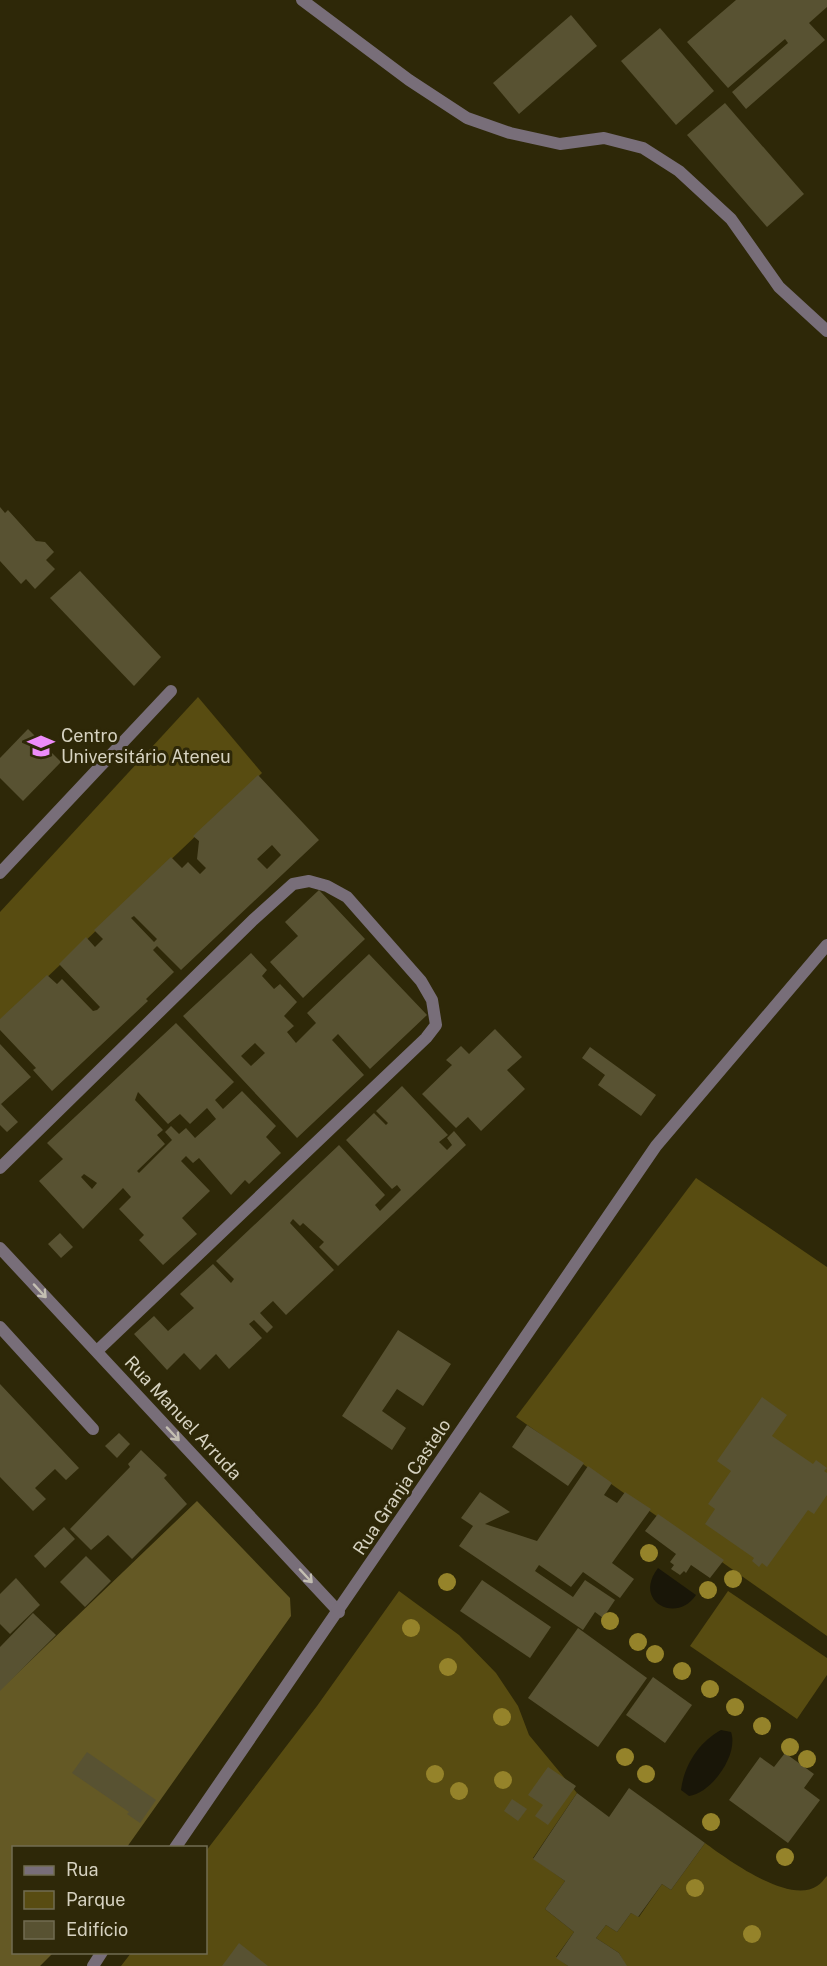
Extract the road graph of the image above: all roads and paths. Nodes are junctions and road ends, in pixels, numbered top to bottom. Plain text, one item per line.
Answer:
1 (302, 0) edge
2 (827, 331) edge
3 (171, 691) dead end
4 (0, 873) edge
5 (827, 945) edge
6 (0, 1168) edge
7 (0, 1248) edge
8 (0, 1327) edge
9 (96, 1351) junction
10 (93, 1429) dead end
11 (339, 1612) junction
12 (176, 1846) edge

1 - 2 street
3 - 4 street
5 - 11 street, Rua Granja Castelo
6 - 9 street
7 -> 9 street, Rua Manuel Arruda
8 - 10 street
9 -> 11 street, Rua Manuel Arruda
11 - 12 street, Rua Granja Castelo

